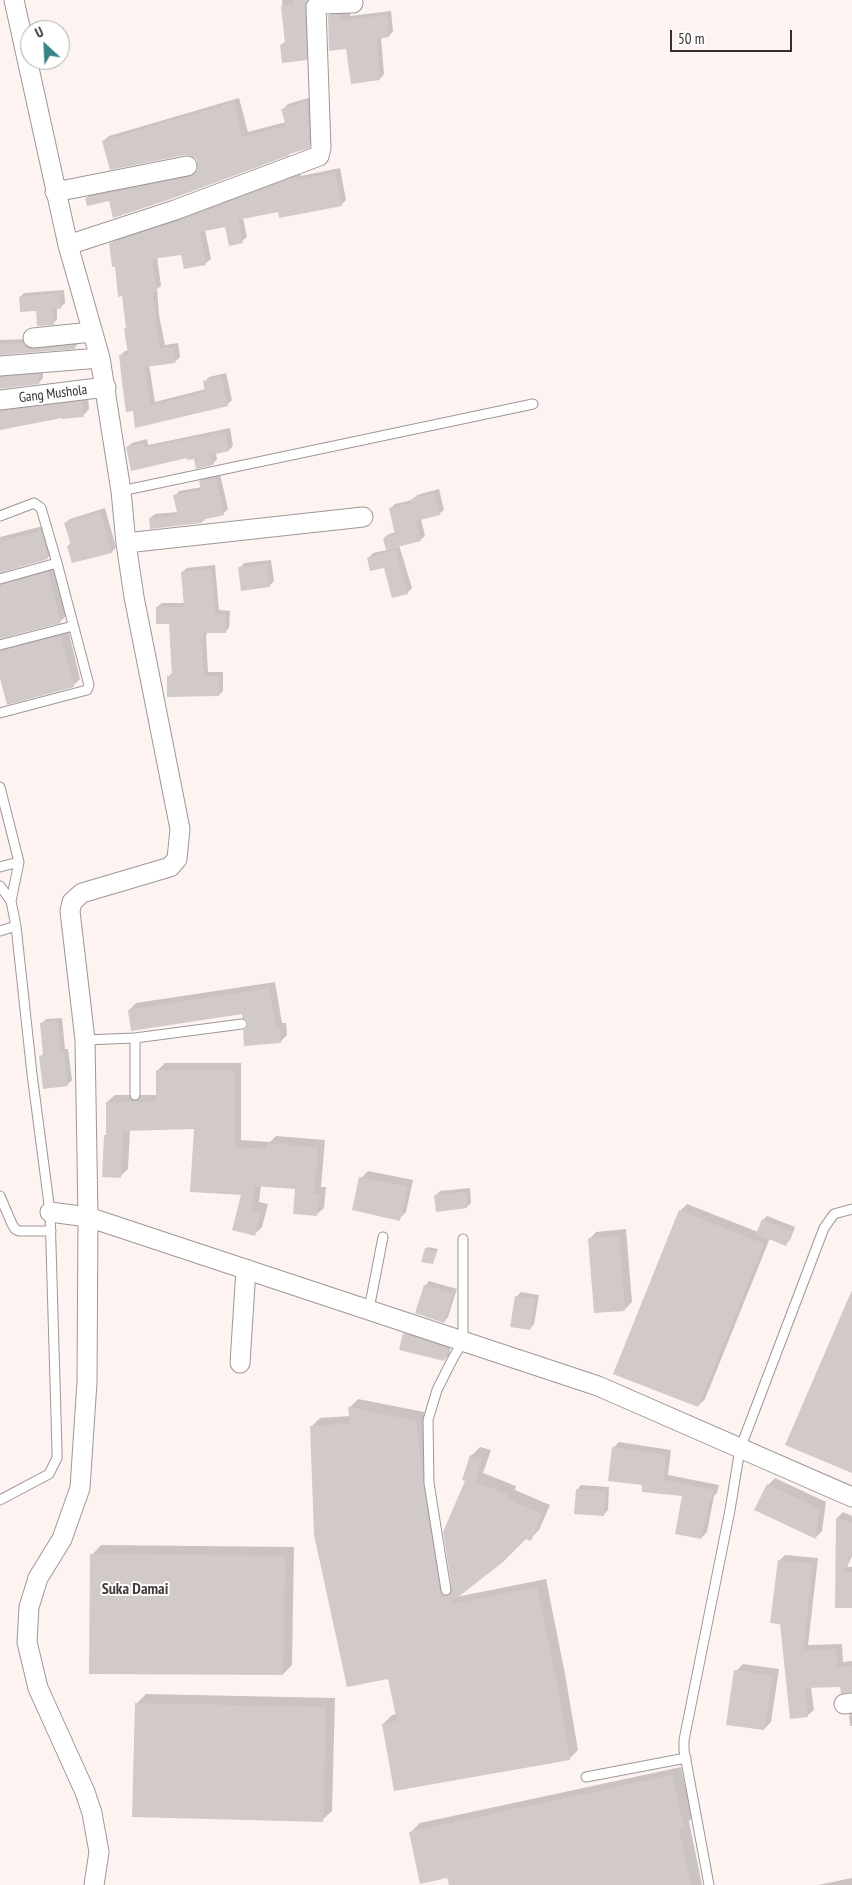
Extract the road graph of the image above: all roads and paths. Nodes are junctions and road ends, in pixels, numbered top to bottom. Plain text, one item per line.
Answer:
1 (14, 0) edge
2 (353, 4) dead end
3 (187, 166) dead end
4 (55, 192) junction
5 (68, 245) junction
6 (92, 332) junction
7 (33, 338) dead end
8 (100, 358) junction
9 (0, 366) edge
10 (106, 387) junction
11 (0, 400) edge
12 (533, 404) dead end
13 (121, 491) junction
14 (0, 516) edge
15 (363, 517) dead end
16 (126, 543) junction
17 (57, 563) junction
18 (0, 579) edge
19 (73, 626) junction
20 (0, 645) edge
21 (0, 713) edge
22 (0, 787) edge
23 (19, 862) junction
24 (0, 867) edge
25 (0, 886) edge
26 (11, 901) junction
27 (16, 926) junction
28 (0, 931) edge
29 (242, 1024) dead end
30 (135, 1038) junction
31 (85, 1040) junction
32 (135, 1095) dead end
33 (0, 1196) edge
34 (852, 1209) edge
35 (50, 1212) junction
36 (88, 1217) junction
37 (51, 1231) junction
38 (383, 1236) dead end
39 (463, 1239) dead end
40 (246, 1269) junction
41 (369, 1309) junction
42 (463, 1341) junction
43 (240, 1363) dead end
44 (740, 1449) junction
45 (852, 1496) edge
46 (0, 1500) edge
47 (446, 1590) dead end
48 (686, 1758) junction
49 (586, 1777) dead end
50 (94, 1885) edge
51 (709, 1885) edge

1 - 4 street
2 - 5 street
3 - 4 street
4 - 5 street
5 - 6 street
6 - 7 street
6 - 8 street
8 - 9 street
8 - 10 street
10 - 11 street, Gang Mushola
10 - 13 street
12 - 13 lane
13 - 16 street
14 - 17 lane
15 - 16 street
16 - 31 street
17 - 18 lane
17 - 19 lane
19 - 20 lane
19 - 21 lane
22 - 23 lane
23 - 24 lane
23 - 26 lane
25 - 26 lane
26 - 27 lane
27 - 28 lane
27 - 35 lane
29 - 30 lane
30 - 31 lane
30 - 32 lane
31 - 36 street
33 - 37 lane
34 - 44 lane
35 - 36 street
35 - 37 lane
36 - 40 street
36 - 50 street
37 - 46 lane
38 - 41 lane
39 - 42 lane
40 - 41 street
40 - 43 street
41 - 42 street
42 - 44 street
42 - 47 lane
44 - 45 street
44 - 48 lane
48 - 49 lane
48 - 51 lane

